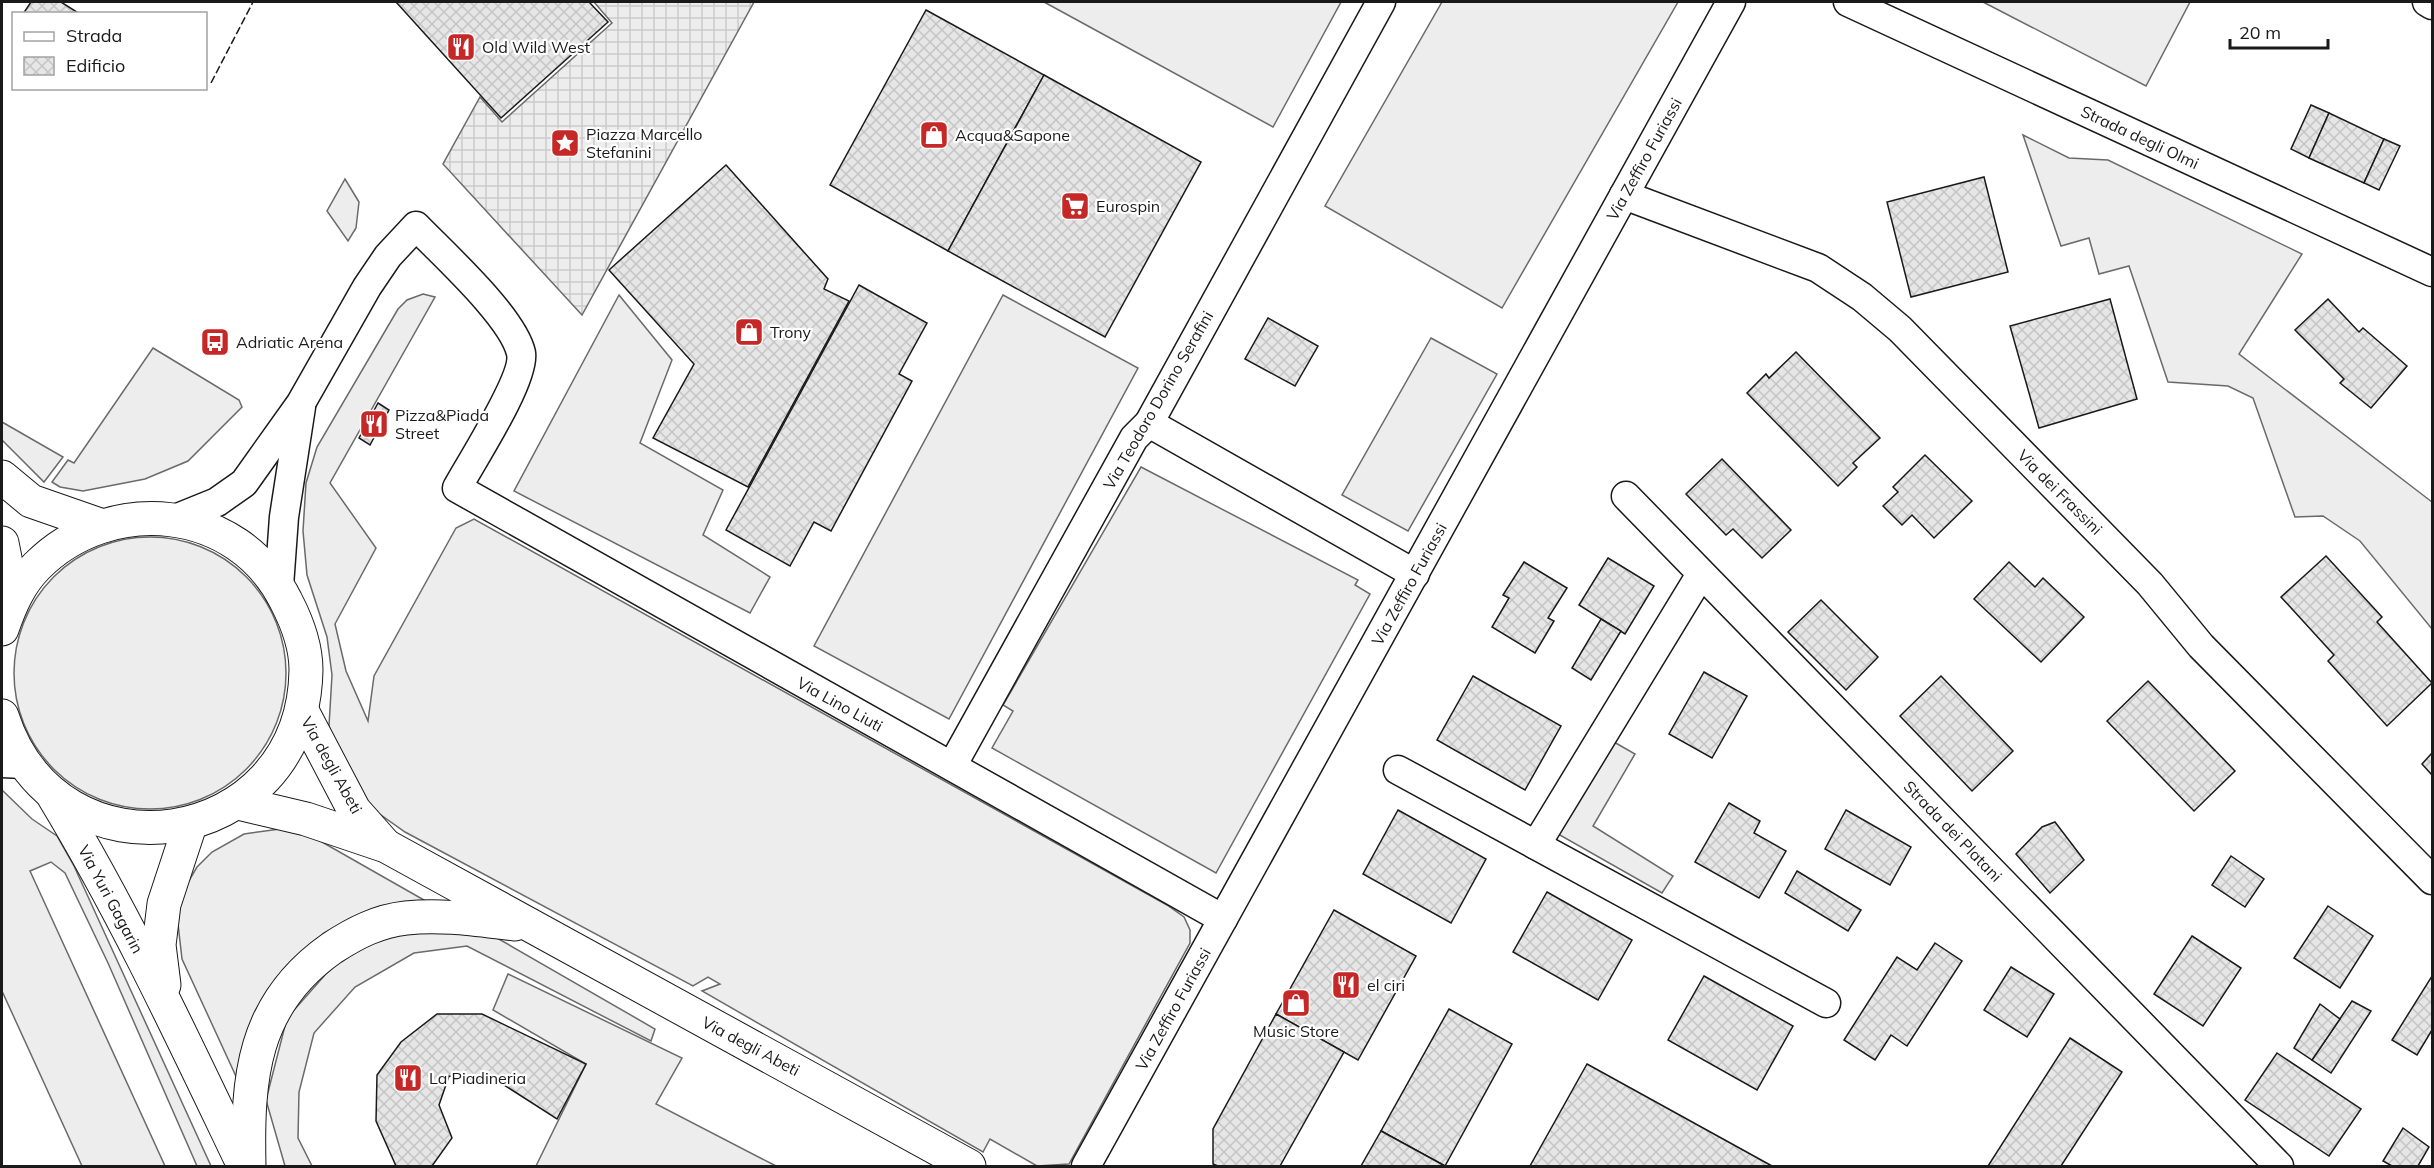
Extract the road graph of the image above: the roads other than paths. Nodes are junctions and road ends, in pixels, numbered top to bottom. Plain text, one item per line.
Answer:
1 (1381, 2) edge
2 (1731, 2) edge
3 (1848, 2) edge
4 (2427, 2) edge
5 (2433, 5) edge
6 (1624, 195) junction
7 (2433, 272) edge
8 (302, 403) junction
9 (1149, 423) junction
10 (2, 477) edge
11 (1626, 496) dead end
12 (175, 519) junction
13 (100, 525) junction
14 (2, 543) edge
15 (1415, 574) junction
16 (1701, 574) junction
17 (279, 586) junction
18 (13, 599) junction
19 (2, 629) edge
20 (302, 711) junction
21 (2, 716) edge
22 (13, 764) edge
23 (952, 766) junction
24 (1398, 770) dead end
25 (53, 795) junction
26 (238, 803) junction
27 (190, 825) junction
28 (1536, 845) junction
29 (386, 846) junction
30 (2433, 880) edge
31 (1223, 919) junction
32 (532, 926) junction
33 (1826, 1003) dead end
34 (167, 1004) junction
35 (244, 1167) edge
36 (249, 1167) edge
37 (969, 1167) edge
38 (1086, 1167) edge
39 (2279, 1167) edge

1 - 9 street, Via Teodoro Dorino Serafini
2 - 6 street, Via Zeffiro Furiassi
3 - 7 street, Strada degli Olmi
4 - 5 street
6 - 15 street, Via Zeffiro Furiassi
6 - 30 street, Via dei Frassini
8 - 12 street
8 - 17 street
8 - 23 street, Via Lino Liuti
9 - 15 street
9 - 23 street, Via Teodoro Dorino Serafini
10 - 13 main road, Via Yuri Gagarin
11 - 16 street, Strada dei Platani
12 - 13 main road, Via Yuri Gagarin
12 - 17 main road, Via Yuri Gagarin
13 - 18 main road, Via Yuri Gagarin
14 - 18 main road
15 - 31 street, Via Zeffiro Furiassi
16 - 28 street
16 - 39 street, Strada dei Platani
17 - 20 main road, Via Yuri Gagarin
18 - 19 main road, Via Yuri Gagarin
20 - 26 main road, Via Yuri Gagarin
20 - 29 main road, Via degli Abeti
21 - 22 main road, Via Yuri Gagarin
22 - 25 main road, Via Yuri Gagarin
23 - 31 street, Via Lino Liuti
24 - 28 street
25 - 27 main road, Via Yuri Gagarin
25 - 34 main road, Via Yuri Gagarin
26 - 27 main road, Via Yuri Gagarin
26 - 29 main road, Via degli Abeti
27 - 34 main road, Via Yuri Gagarin
28 - 33 street
29 - 32 main road, Via degli Abeti
31 - 38 street, Via Zeffiro Furiassi
32 - 36 main road, Via degli Abeti
32 - 37 main road, Via degli Abeti
34 - 35 main road, Via Yuri Gagarin

